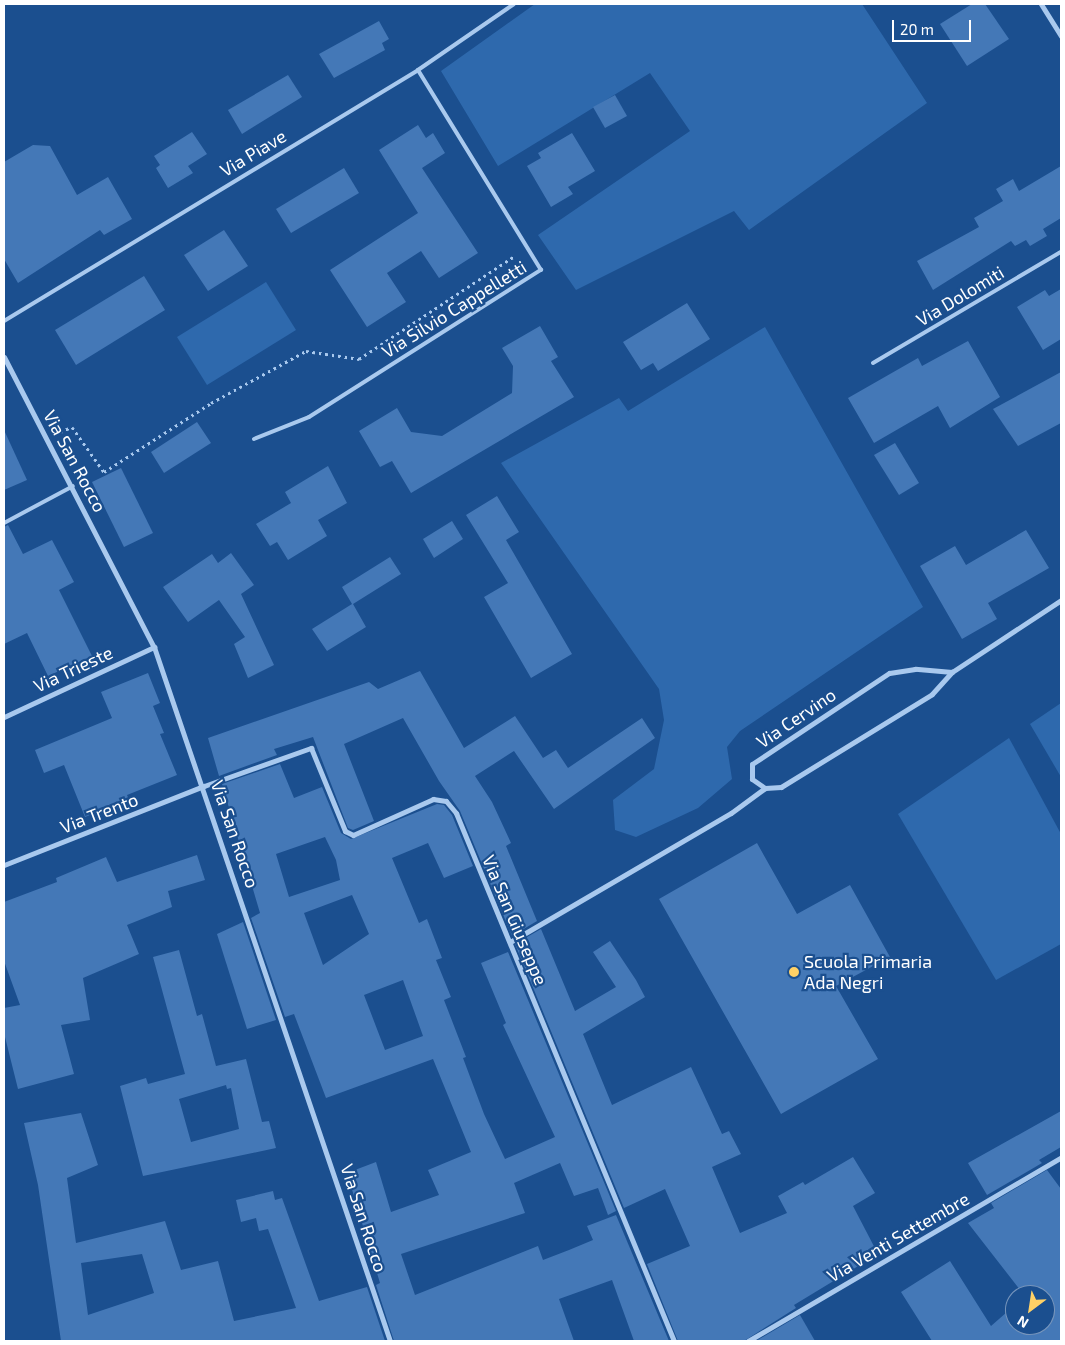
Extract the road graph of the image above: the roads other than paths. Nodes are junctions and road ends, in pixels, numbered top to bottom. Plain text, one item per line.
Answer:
1 (514, 4) edge
2 (1041, 4) edge
3 (1061, 36) edge
4 (418, 70) junction
5 (1061, 252) edge
6 (4, 321) edge
7 (4, 357) edge
8 (873, 363) dead end
9 (254, 439) dead end
10 (73, 486) junction
11 (4, 523) edge
12 (1061, 600) edge
13 (154, 647) junction
14 (952, 672) junction
15 (4, 717) edge
16 (204, 786) junction
17 (765, 788) junction
18 (4, 865) edge
19 (510, 942) junction
20 (1061, 1157) edge
21 (390, 1341) edge
22 (674, 1341) edge
23 (748, 1341) edge

1 - 4 lane, Via Piave
2 - 3 street
4 - 6 lane, Via Piave
4 - 9 lane, Via Silvio Cappelletti
5 - 8 lane, Via Dolomiti
7 - 10 street, Via San Rocco
10 - 11 lane
10 - 13 street, Via San Rocco
12 - 14 street
13 - 15 street, Via Trieste
13 - 16 street, Via San Rocco
14 - 17 street
14 - 17 street, Via Cervino
16 - 18 street, Via Trento
16 - 19 street, Via San Giuseppe
16 - 21 street, Via San Rocco
17 - 19 street
19 - 22 street, Via San Giuseppe
20 - 23 street, Via Venti Settembre

